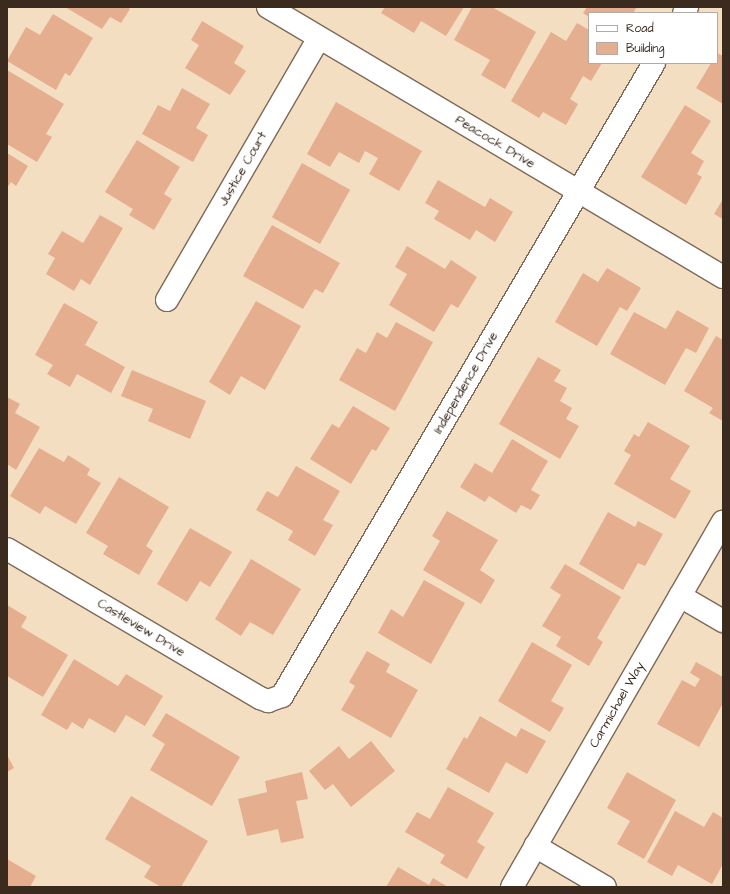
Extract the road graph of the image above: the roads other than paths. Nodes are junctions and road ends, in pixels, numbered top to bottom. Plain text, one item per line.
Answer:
1 (268, 7) edge
2 (319, 38) junction
3 (653, 64) edge
4 (578, 191) junction
5 (723, 277) edge
6 (167, 300) dead end
7 (723, 522) edge
8 (7, 548) edge
9 (680, 596) junction
10 (723, 621) edge
11 (276, 700) joint
12 (536, 846) junction
13 (512, 887) edge
14 (605, 887) edge

1 - 2 street, Peacock Drive
2 - 4 street, Peacock Drive
2 - 6 street, Justice Court
3 - 4 street, Independence Drive
4 - 5 street, Peacock Drive
4 - 11 street, Independence Drive
7 - 9 street, Carmichael Way
8 - 11 street, Castleview Drive
9 - 10 street
9 - 12 street, Carmichael Way
12 - 13 street, Carmichael Way
12 - 14 street

